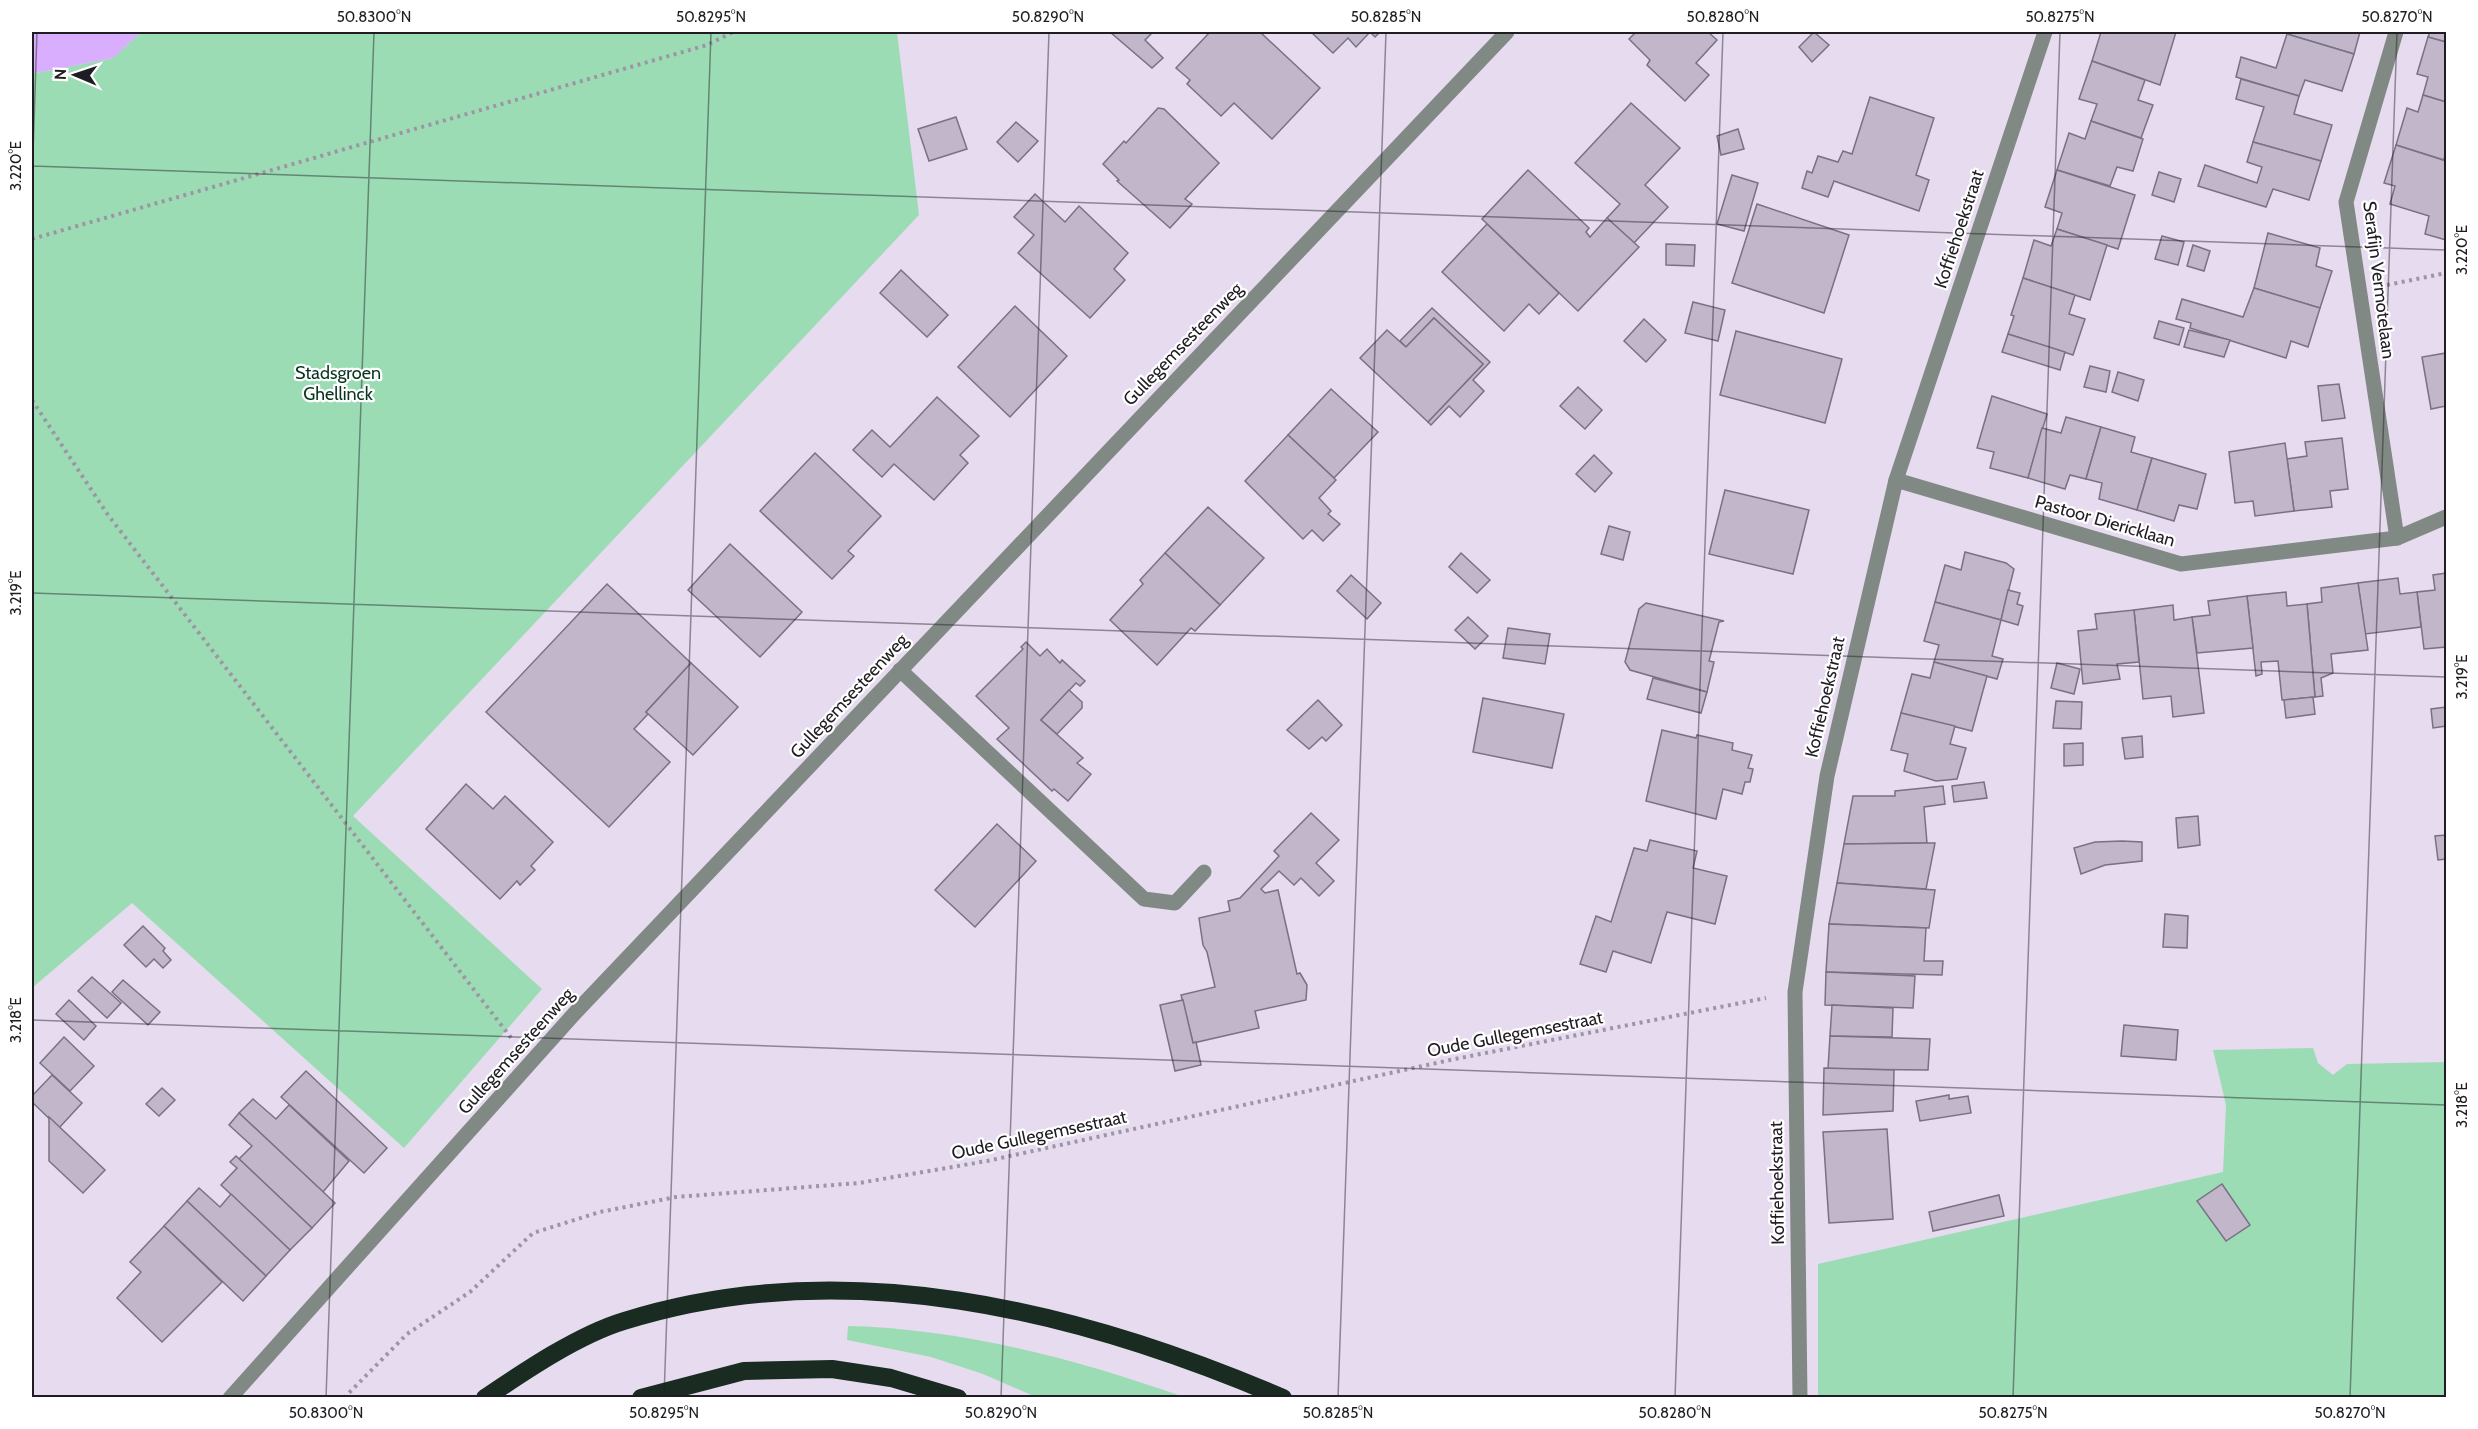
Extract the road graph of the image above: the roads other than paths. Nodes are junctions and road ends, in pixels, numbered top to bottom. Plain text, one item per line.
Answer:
1 (1507, 32) edge
2 (2045, 32) edge
3 (2396, 32) edge
4 (1896, 480) junction
5 (2446, 517) edge
6 (2397, 538) junction
7 (900, 670) junction
8 (1204, 872) dead end
9 (230, 1398) edge
10 (485, 1398) edge
11 (641, 1398) edge
12 (958, 1398) edge
13 (1283, 1398) edge
14 (1800, 1398) edge

1 - 7 street, Gullegemsesteenweg
2 - 4 street, Koffiehoekstraat
3 - 6 street, Serafijn Vermotelaan
4 - 6 street, Pastoor Diericklaan
4 - 14 street, Koffiehoekstraat
5 - 6 street, Pastoor Diericklaan
7 - 8 street
7 - 9 street, Gullegemsesteenweg
10 - 13 highway
11 - 12 highway

